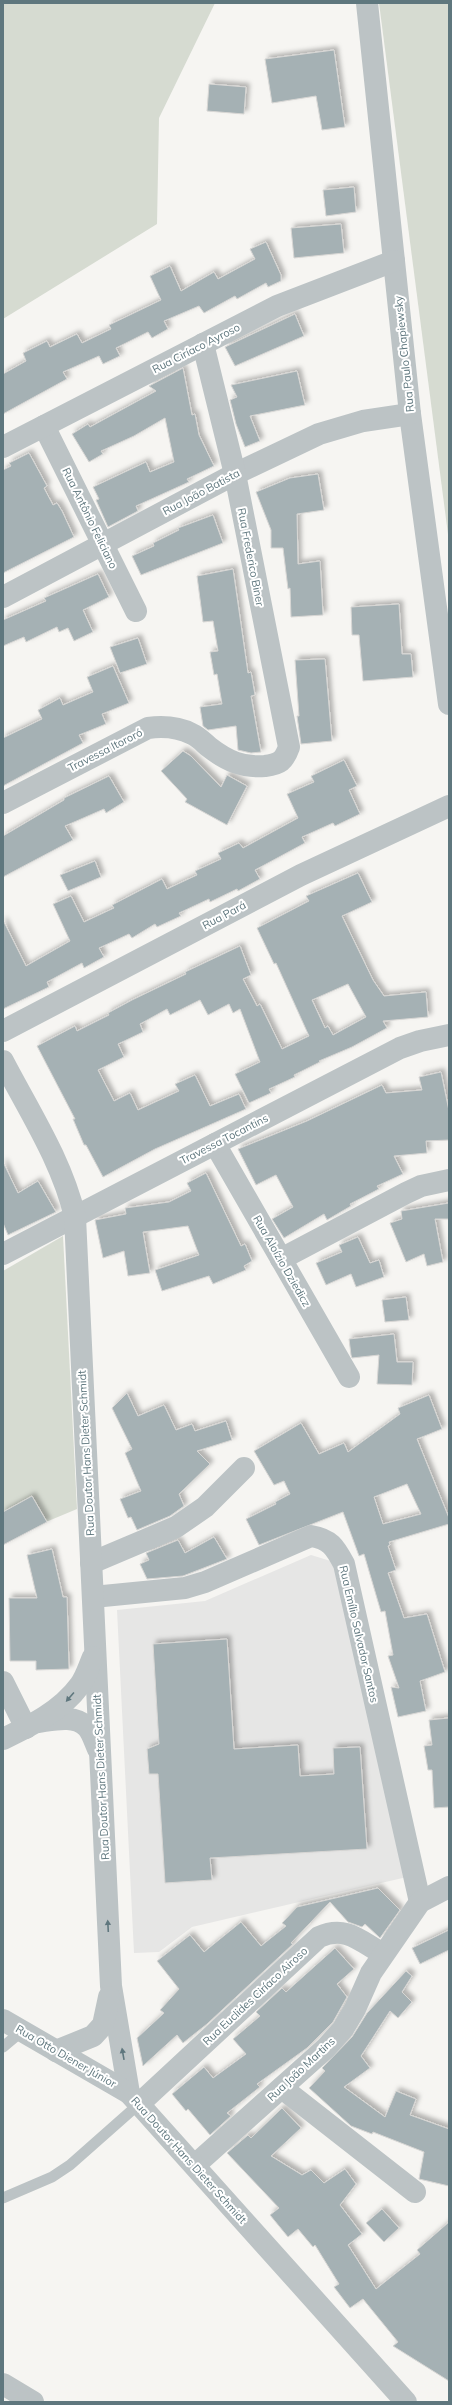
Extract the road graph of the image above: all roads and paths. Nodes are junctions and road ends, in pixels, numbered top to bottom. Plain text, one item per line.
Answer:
1 (367, 3) edge
2 (394, 262) junction
3 (203, 344) junction
4 (410, 414) junction
5 (44, 426) junction
6 (3, 447) edge
7 (235, 474) junction
8 (103, 545) junction
9 (3, 597) edge
10 (136, 611) dead end
11 (449, 702) edge
12 (275, 765) joint
13 (3, 803) edge
14 (449, 806) edge
15 (3, 1031) edge
16 (449, 1035) edge
17 (3, 1061) edge
18 (215, 1144) junction
19 (449, 1180) edge
20 (75, 1217) junction
21 (3, 1254) edge
22 (281, 1259) junction
23 (349, 1377) dead end
24 (244, 1468) dead end
25 (91, 1564) junction
26 (93, 1597) junction
27 (95, 1651) junction
28 (3, 1682) edge
29 (32, 1725) junction
30 (3, 1739) edge
31 (100, 1753) junction
32 (449, 1887) edge
33 (420, 1902) junction
34 (383, 1954) junction
35 (111, 1986) junction
36 (3, 2020) edge
37 (22, 2031) junction
38 (3, 2047) edge
39 (56, 2051) junction
40 (282, 2088) junction
41 (134, 2098) junction
42 (195, 2165) junction
43 (415, 2192) dead end
44 (3, 2198) edge
45 (3, 2384) edge
46 (33, 2402) edge
47 (406, 2402) edge

1 - 2 street, Rua Paulo Chapiewsky
2 - 3 street, Rua Ciríaco Ayroso
2 - 4 street, Rua Paulo Chapiewsky
3 - 5 street, Rua Ciríaco Ayroso
3 - 7 street, Rua Frederico Biner
4 - 7 street, Rua João Batista
4 - 11 street, Rua Paulo Chapiewsky
5 - 6 street, Rua Ciríaco Ayroso
5 - 8 street, Rua Antônio Feliciano
7 - 8 street, Rua João Batista
7 - 12 street, Rua Frederico Biner
8 - 9 street, Rua João Batista
8 - 10 street, Rua Antônio Feliciano
12 - 13 street, Travessa Itororó
14 - 15 street, Rua Pará
16 - 18 street, Travessa Tocantins
17 - 20 street, Rua Doutor Hans Dieter Schmidt
18 - 20 street, Travessa Tocantins
18 - 22 street, Rua Aloízio Dziedicz
19 - 22 street
20 - 21 street, Travessa Tocantins
20 - 25 street, Rua Doutor Hans Dieter Schmidt
22 - 23 street, Rua Aloízio Dziedicz
24 - 25 street
25 - 26 street, Rua Doutor Hans Dieter Schmidt
26 - 27 street, Rua Doutor Hans Dieter Schmidt
26 - 33 street, Rua Emílio Salvador Santos
27 -> 29 street
27 - 31 street, Rua Doutor Hans Dieter Schmidt
28 - 29 street
29 - 30 street
29 - 31 street
35 -> 31 street, Rua Doutor Hans Dieter Schmidt
32 - 33 street, Rua João Martins
33 - 34 street, Rua João Martins
34 - 40 street, Rua João Martins
34 - 41 street, Rua Euclides Ciríaco Airoso
35 - 39 street
41 -> 35 street, Rua Doutor Hans Dieter Schmidt
36 - 37 street, Rua Otto Diener Júnior
37 - 38 lane
37 - 39 street, Rua Otto Diener Júnior
39 - 41 street, Rua Otto Diener Júnior
40 - 42 street, Rua João Martins
40 - 43 street
41 - 42 street, Rua Doutor Hans Dieter Schmidt
41 - 44 lane
42 - 47 street, Rua Doutor Hans Dieter Schmidt
45 - 46 street

